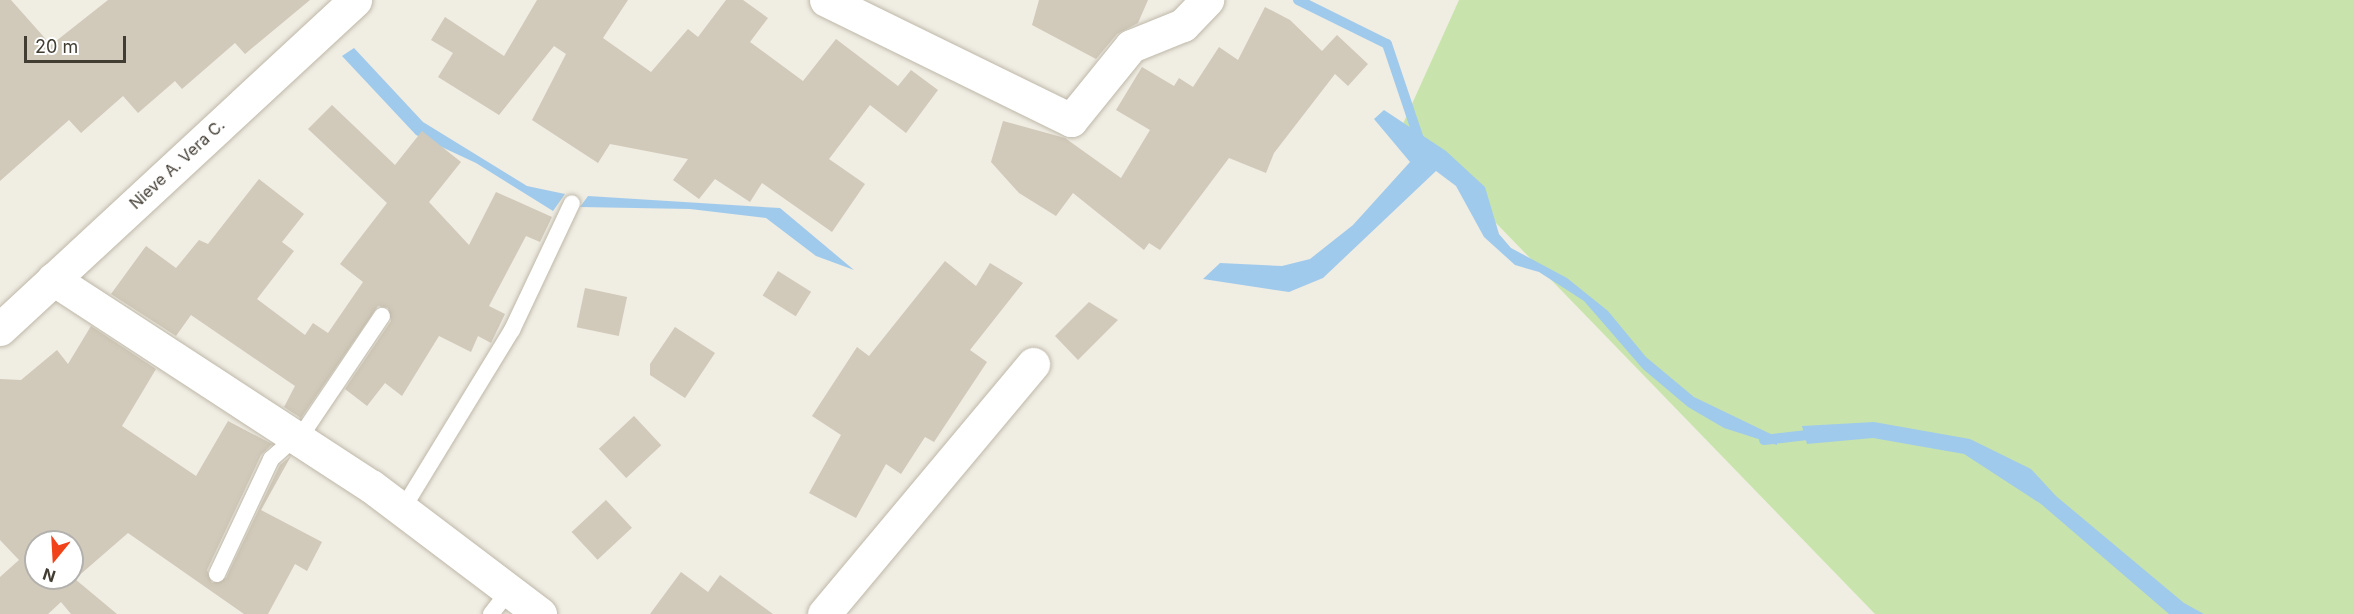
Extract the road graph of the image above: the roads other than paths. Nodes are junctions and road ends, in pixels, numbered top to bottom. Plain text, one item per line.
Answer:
1 (355, 0) edge
2 (825, 0) edge
3 (1207, 0) edge
4 (572, 202) dead end
5 (53, 279) junction
6 (382, 316) dead end
7 (0, 328) edge
8 (1033, 364) dead end
9 (298, 439) junction
10 (402, 510) junction
11 (217, 574) dead end
12 (500, 603) edge
13 (540, 614) edge
14 (824, 614) edge

1 - 5 street, Nieve A. Vera C.
2 - 3 street
4 - 10 lane
5 - 7 street, Nieve A. Vera C.
5 - 9 street
6 - 9 lane
8 - 14 street
9 - 10 street
9 - 11 lane
10 - 12 street
12 - 13 street

